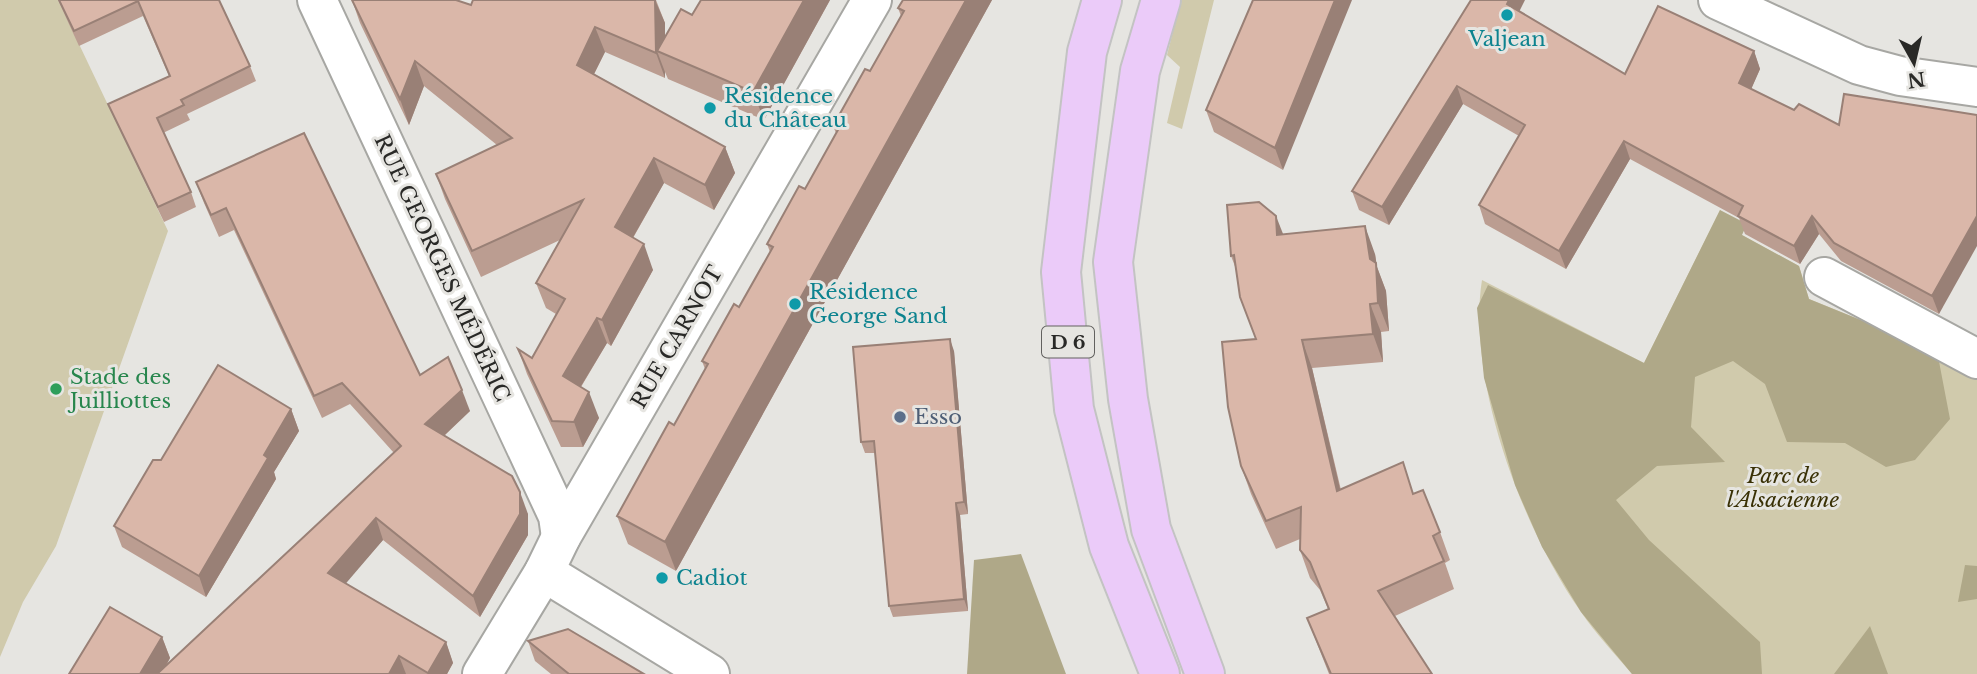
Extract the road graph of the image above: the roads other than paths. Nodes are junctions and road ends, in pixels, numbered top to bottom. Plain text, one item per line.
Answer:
1 (317, 0) edge
2 (872, 0) edge
3 (1102, 0) edge
4 (1161, 0) edge
5 (1718, 0) edge
6 (1977, 88) edge
7 (1824, 277) dead end
8 (1977, 359) edge
9 (561, 537) junction
10 (544, 572) junction
11 (482, 674) edge
12 (709, 674) edge
13 (1160, 674) edge
14 (1205, 674) edge

1 - 9 street, RUE GEORGES MÉDÉRIC
2 - 9 street, RUE CARNOT
3 - 13 main road, D 6
4 - 14 main road, D 6
5 - 6 street
7 - 8 street
9 - 10 street, RUE CARNOT
10 - 11 street, RUE CARNOT
10 - 12 street

